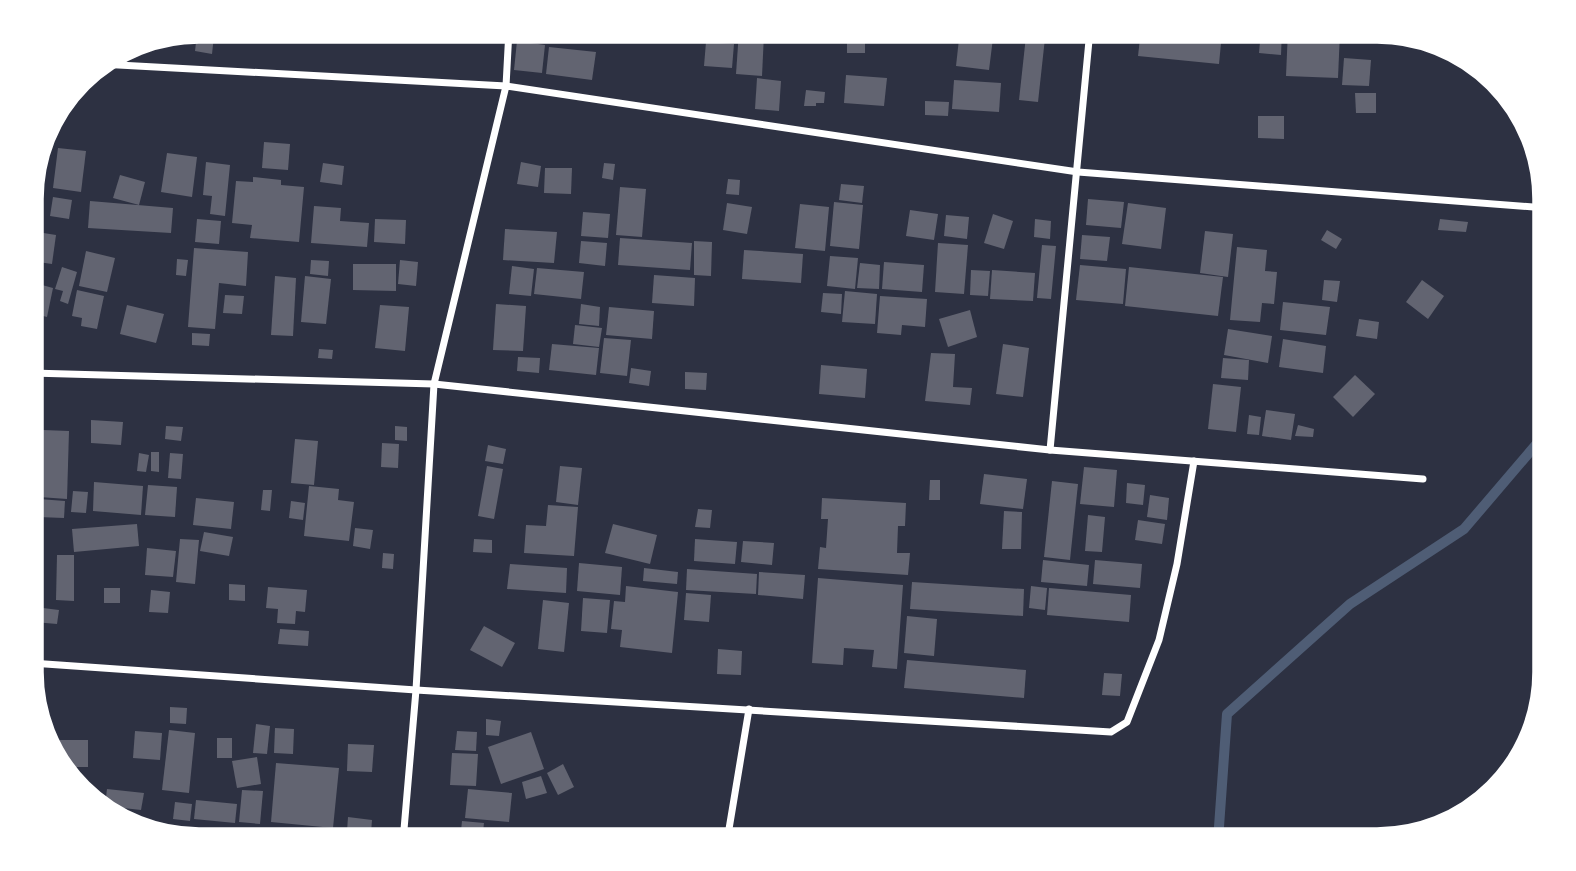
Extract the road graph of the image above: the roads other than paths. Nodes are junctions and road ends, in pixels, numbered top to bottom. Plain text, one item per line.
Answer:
1 (508, 42) edge
2 (1089, 42) edge
3 (118, 65) edge
4 (506, 86) junction
5 (1078, 172) junction
6 (1534, 207) edge
7 (42, 373) edge
8 (434, 384) junction
9 (1050, 450) junction
10 (1194, 461) junction
11 (1423, 479) dead end
12 (42, 664) edge
13 (416, 690) junction
14 (749, 709) junction
15 (404, 829) edge
16 (728, 829) edge

1 - 4 street
2 - 5 street
3 - 4 street
4 - 5 street
4 - 8 street
5 - 6 street
5 - 9 street
7 - 8 street
8 - 9 street
8 - 13 street
9 - 10 street
10 - 11 street
10 - 14 street
12 - 13 street
13 - 14 street
13 - 15 street
14 - 16 street

